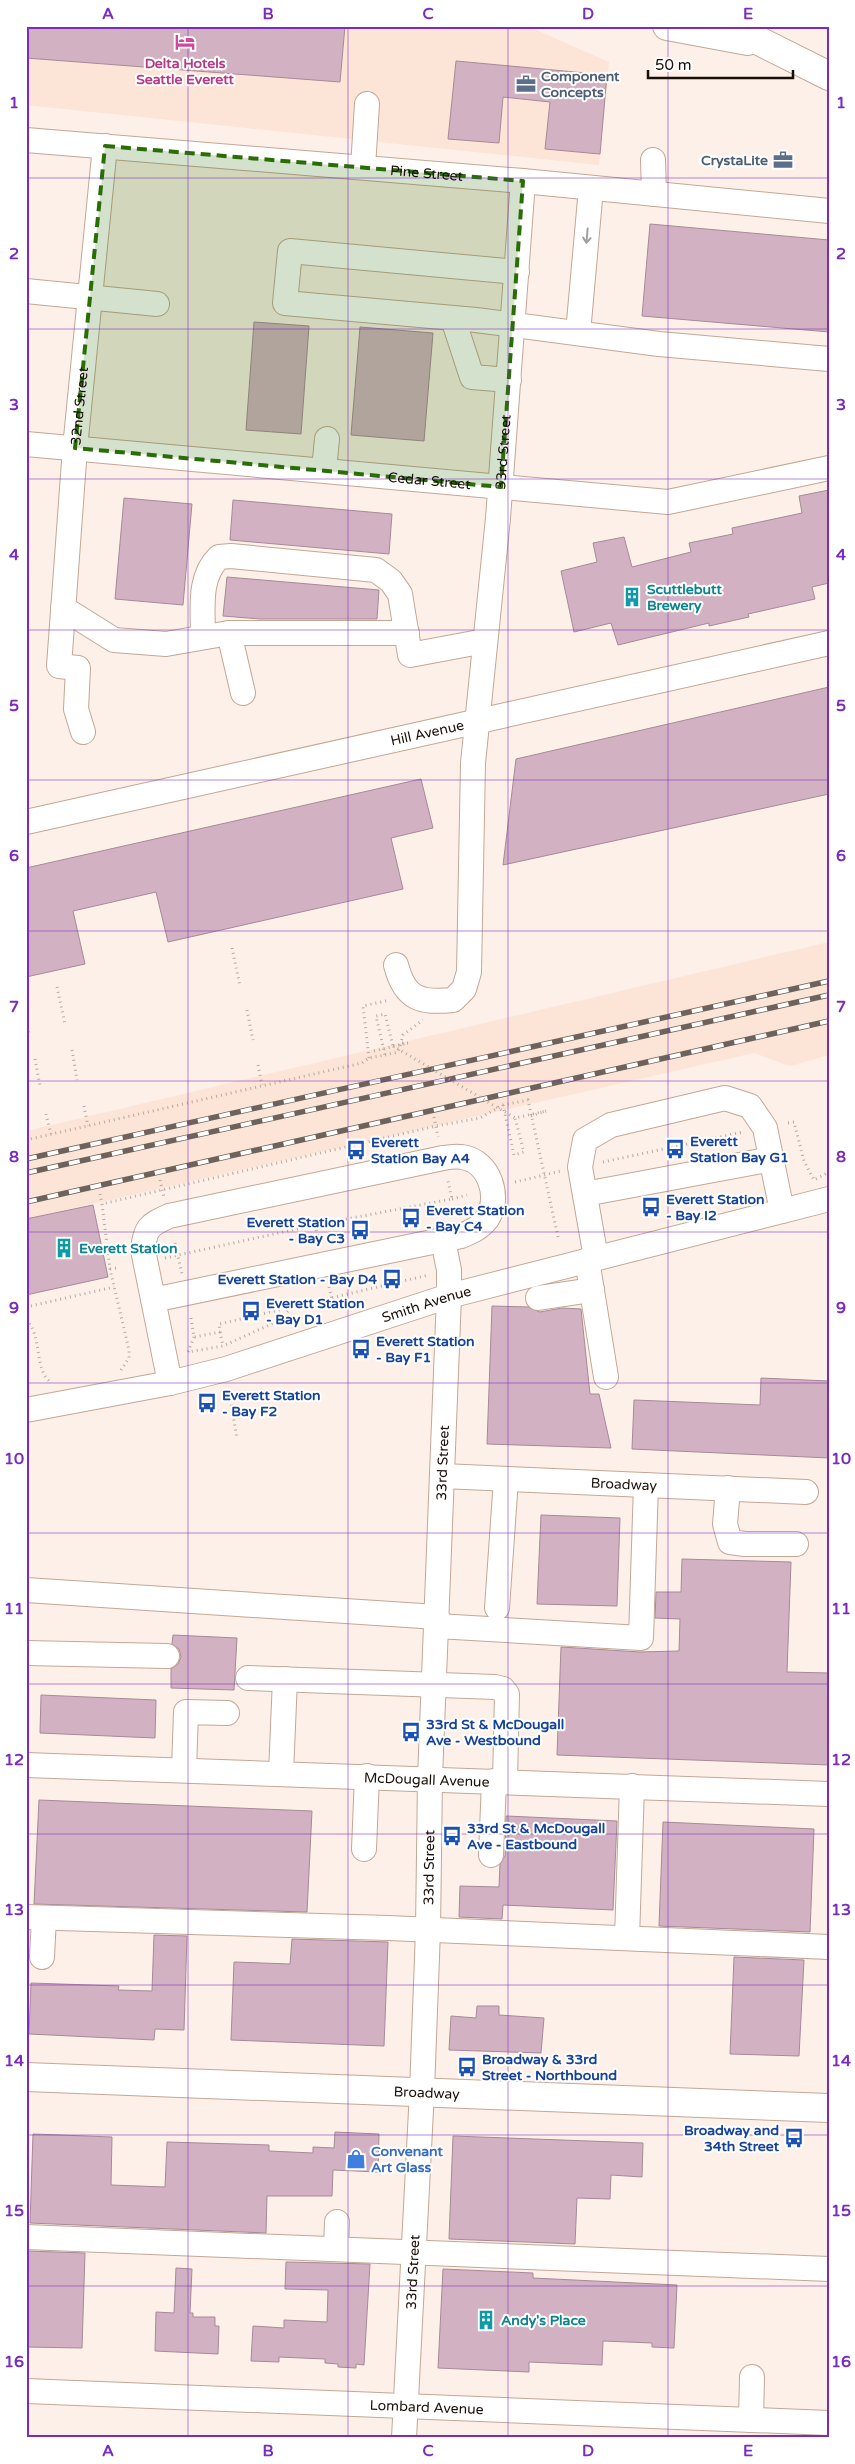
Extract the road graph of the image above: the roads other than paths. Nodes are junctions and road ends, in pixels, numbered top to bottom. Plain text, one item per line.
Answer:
1 (667, 26) edge
2 (729, 26) edge
3 (769, 45) junction
4 (829, 76) edge
5 (367, 104) dead end
6 (26, 140) edge
7 (104, 146) junction
8 (653, 160) dead end
9 (363, 168) junction
10 (523, 181) junction
11 (591, 188) junction
12 (654, 194) junction
13 (829, 211) edge
14 (517, 272) junction
15 (89, 298) junction
16 (32, 299) edge
17 (157, 304) dead end
18 (453, 319) junction
19 (514, 325) junction
20 (578, 333) junction
21 (829, 359) edge
22 (509, 380) junction
23 (327, 439) dead end
24 (26, 444) edge
25 (75, 448) junction
26 (829, 468) edge
27 (324, 470) junction
28 (501, 486) junction
29 (63, 608) junction
30 (229, 633) junction
31 (407, 633) junction
32 (203, 636) junction
33 (485, 641) junction
34 (829, 643) edge
35 (243, 693) dead end
36 (476, 722) junction
37 (83, 732) dead end
38 (26, 822) edge
39 (396, 965) dead end
40 (772, 1159) junction
41 (585, 1194) junction
42 (829, 1200) edge
43 (782, 1211) junction
44 (443, 1240) junction
45 (592, 1259) junction
46 (592, 1290) junction
47 (449, 1296) junction
48 (538, 1298) dead end
49 (153, 1300) junction
50 (606, 1377) dead end
51 (170, 1382) junction
52 (26, 1410) edge
53 (442, 1476) junction
54 (506, 1478) junction
55 (646, 1485) junction
56 (728, 1488) junction
57 (806, 1492) dead end
58 (796, 1544) dead end
59 (26, 1590) edge
60 (496, 1608) dead end
61 (437, 1622) junction
62 (26, 1653) edge
63 (167, 1656) dead end
64 (248, 1678) dead end
65 (286, 1679) junction
66 (434, 1685) junction
67 (227, 1713) dead end
68 (26, 1765) edge
69 (184, 1770) junction
70 (282, 1774) junction
71 (367, 1776) junction
72 (430, 1778) junction
73 (500, 1781) junction
74 (632, 1786) junction
75 (829, 1794) edge
76 (364, 1849) dead end
77 (491, 1855) dead end
78 (35, 1917) edge
79 (428, 1930) junction
80 (627, 1938) junction
81 (829, 1947) edge
82 (42, 1957) dead end
83 (26, 2077) edge
84 (422, 2091) junction
85 (829, 2108) edge
86 (337, 2222) dead end
87 (26, 2237) edge
88 (336, 2249) junction
89 (415, 2252) junction
90 (829, 2269) edge
91 (752, 2376) dead end
92 (26, 2391) edge
93 (406, 2408) junction
94 (829, 2423) edge
95 (735, 2426) edge
96 (404, 2438) edge

1 - 3 main road
2 - 3 main road
3 - 4 main road
5 - 9 street
6 - 7 street, Pine Street
7 - 9 street, Pine Street
7 - 15 street, 32nd Street
8 - 12 street
9 - 10 street, Pine Street
10 - 11 street, Pine Street
10 - 14 street, 33rd Street
11 - 12 street, Pine Street
11 -> 20 street
12 - 13 street, Pine Street
14 - 18 street
14 - 19 street, 33rd Street
15 - 16 street
15 - 17 street
15 - 25 street, 32nd Street
18 - 19 street
18 - 22 street
19 - 20 street
19 - 22 street, 33rd Street
20 - 21 street
22 - 28 street, 33rd Street
23 - 27 street
24 - 25 street, Cedar Street
25 - 27 street, Cedar Street
25 - 29 street, 32nd Street
26 - 28 street, Cedar Street
27 - 28 street, Cedar Street
28 - 33 street, 33rd Street
29 - 32 street
29 - 37 street, 32nd Street
30 - 31 street
30 - 32 street
30 - 35 street
31 - 32 street
31 - 33 street
33 - 36 street, 33rd Street
34 - 36 street, Hill Avenue
36 - 38 street, Hill Avenue
36 - 39 street, 33rd Street
40 - 41 street
40 - 41 street
40 - 43 street
41 - 45 street
42 - 43 street, Smith Avenue
43 - 45 street, Smith Avenue
44 - 47 street, 33rd Street
44 - 49 street
44 - 49 street
45 - 46 street
45 - 47 street, Smith Avenue
46 - 48 street
46 - 50 street
47 - 51 street, Smith Avenue
47 - 53 street, 33rd Street
49 - 51 street
51 - 52 street, Smith Avenue
53 - 54 street, Broadway
53 - 61 street, 33rd Street
54 - 55 street, Broadway
54 - 60 street
55 - 56 street, Broadway
55 - 61 street
56 - 57 street, Broadway
56 - 58 street
59 - 61 street
61 - 66 street, 33rd Street
62 - 63 street
64 - 65 street
65 - 66 street
65 - 70 street
66 - 72 street, 33rd Street
66 - 73 street
67 - 69 street
68 - 69 street, McDougall Avenue
69 - 70 street, McDougall Avenue
70 - 71 street, McDougall Avenue
71 - 72 street, McDougall Avenue
71 - 76 street
72 - 73 street, McDougall Avenue
72 - 79 street, 33rd Street
73 - 74 street, McDougall Avenue
73 - 77 street
74 - 75 street, McDougall Avenue
74 - 80 street
78 - 79 street
78 - 82 street
79 - 80 street
79 - 84 street, 33rd Street
80 - 81 street
83 - 84 main road, Broadway
84 - 85 main road, Broadway
84 - 89 street, 33rd Street
86 - 88 street
87 - 88 street
88 - 89 street
89 - 90 street
89 - 93 street, 33rd Street
91 - 95 street
92 - 93 street, Lombard Avenue
93 - 95 street, Lombard Avenue
93 - 96 street, 33rd Street
94 - 95 street, Lombard Avenue

